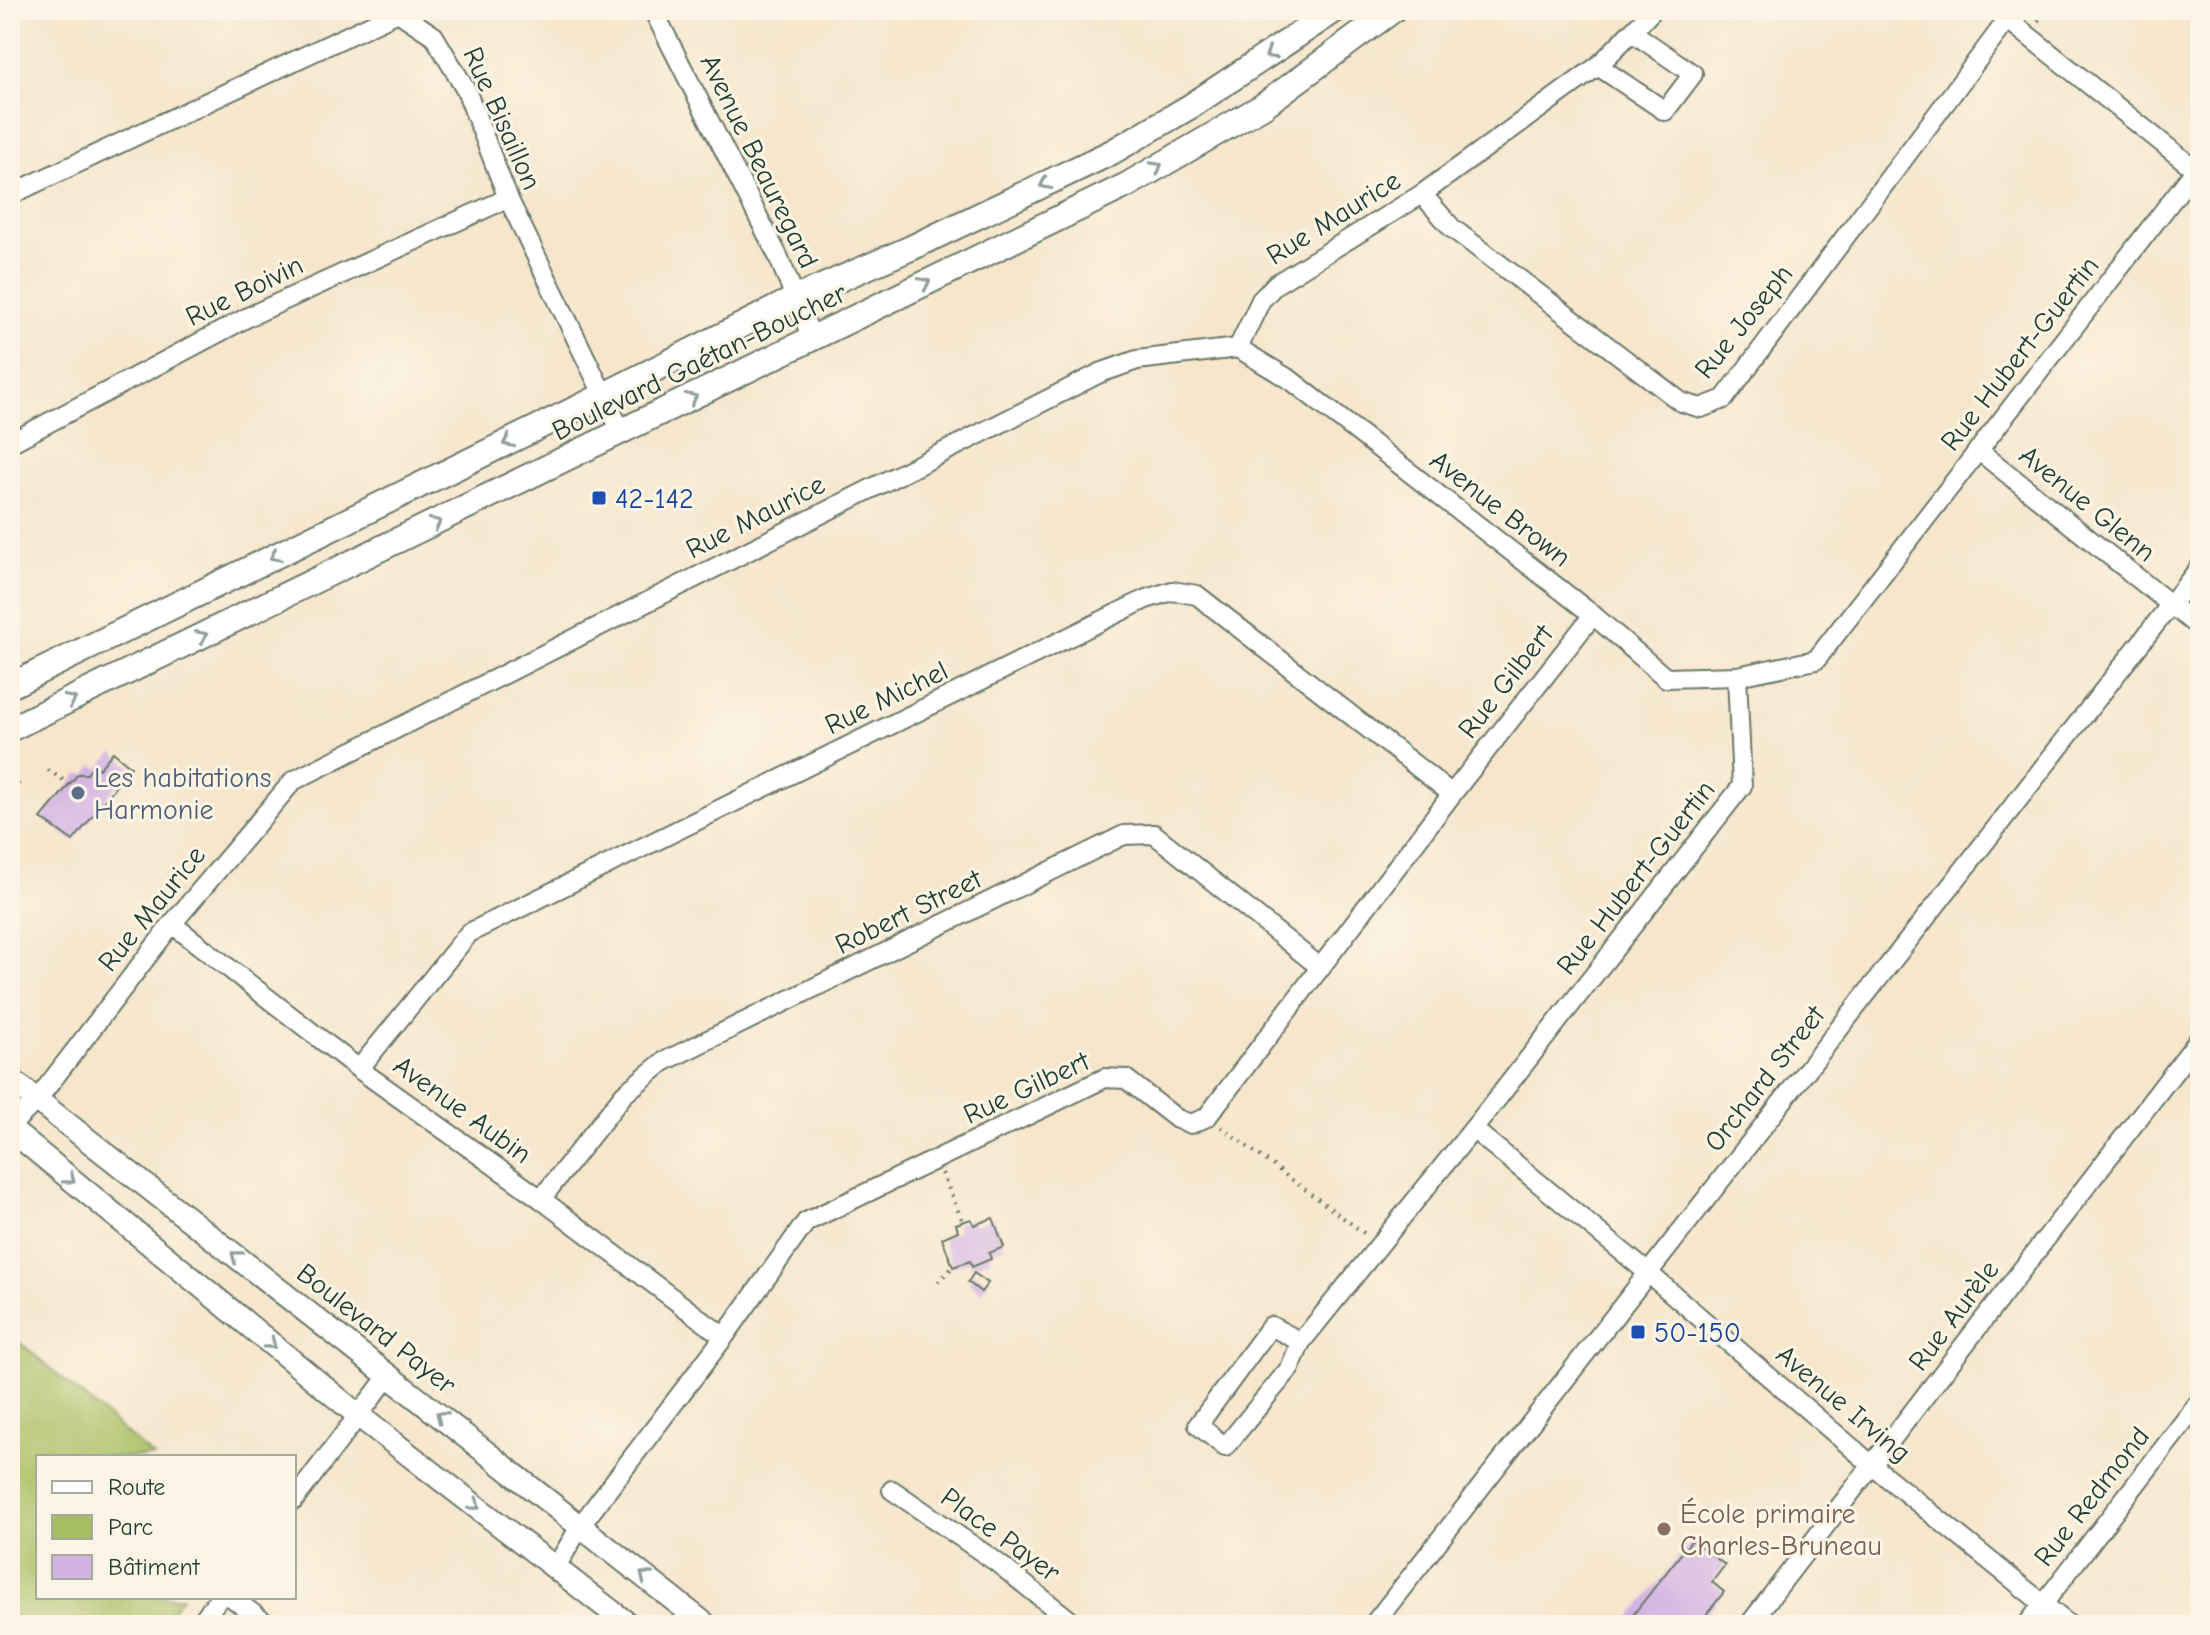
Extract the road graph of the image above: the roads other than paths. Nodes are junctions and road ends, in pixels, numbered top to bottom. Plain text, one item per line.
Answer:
1 (653, 10) edge
2 (1335, 10) edge
3 (1393, 10) edge
4 (1653, 10) edge
5 (2002, 14) edge
6 (1632, 32) junction
7 (1598, 66) junction
8 (2198, 167) edge
9 (1422, 194) junction
10 (10, 195) edge
11 (508, 198) junction
12 (796, 298) junction
13 (812, 338) junction
14 (1238, 348) junction
15 (604, 395) junction
16 (622, 433) junction
17 (10, 443) edge
18 (1978, 450) junction
19 (2200, 567) edge
20 (2171, 605) junction
21 (1593, 615) junction
22 (2200, 628) edge
23 (114, 635) junction
24 (131, 670) junction
25 (1737, 676) junction
26 (10, 686) edge
27 (10, 729) edge
28 (1452, 794) junction
29 (172, 924) junction
30 (1321, 968) junction
31 (2200, 1038) edge
32 (359, 1069) junction
33 (10, 1079) edge
34 (37, 1100) junction
35 (10, 1128) edge
36 (1473, 1129) junction
37 (541, 1199) junction
38 (1647, 1272) junction
39 (724, 1337) junction
40 (1301, 1342) junction
41 (389, 1375) junction
42 (2200, 1401) edge
43 (359, 1416) junction
44 (1873, 1466) junction
45 (892, 1490) dead end
46 (296, 1497) edge
47 (581, 1525) junction
48 (556, 1567) junction
49 (218, 1599) edge
50 (234, 1599) edge
51 (2043, 1604) junction
52 (199, 1625) edge
53 (268, 1625) edge
54 (629, 1625) edge
55 (706, 1625) edge
56 (1070, 1625) edge
57 (1373, 1625) edge
58 (1749, 1625) edge
59 (2027, 1625) edge
60 (2069, 1625) edge

1 - 12 street, Avenue Beauregard
2 -> 12 main road, Boulevard Gaétan-Boucher
13 -> 3 main road, Boulevard Gaétan-Boucher
4 - 6 street, Rue Maurice
5 - 8 street
5 - 9 street, Rue Joseph
6 - 7 street, Rue Maurice
6 - 7 street
7 - 9 street, Rue Maurice
8 - 18 street, Rue Hubert-Guertin
9 - 14 street, Rue Maurice
10 - 11 street, Rue Bisaillon
11 - 15 street, Rue Bisaillon
11 - 17 street, Rue Boivin
12 - 13 street, Avenue Beauregard
12 - 15 main road, Boulevard Gaétan-Boucher
16 -> 13 main road, Boulevard Gaétan-Boucher
14 - 21 street, Avenue Brown
14 - 29 street, Rue Maurice
15 - 16 street, Rue Bisaillon
15 -> 23 main road, Boulevard Gaétan-Boucher
24 -> 16 main road, Boulevard Gaétan-Boucher
18 - 20 street, Avenue Glenn
18 - 25 street, Rue Hubert-Guertin
19 - 20 street, Orchard Street
20 - 22 street, Avenue Glenn
20 - 38 street, Orchard Street
21 - 25 street, Avenue Brown
21 - 28 street, Rue Gilbert
23 - 24 main road
23 - 26 main road, Boulevard Gaétan-Boucher
27 -> 24 main road, Boulevard Gaétan-Boucher
25 - 36 street, Rue Hubert-Guertin
28 - 30 street, Rue Gilbert
28 - 32 street, Rue Michel
29 - 32 street, Avenue Aubin
29 - 34 street, Rue Maurice
30 - 37 street, Robert Street
30 - 39 street, Rue Gilbert
31 - 44 street, Rue Aurèle
32 - 37 street, Avenue Aubin
33 - 34 street, Boulevard Payer
34 - 35 street, Rue Maurice
41 -> 34 street, Boulevard Payer
35 -> 43 street
36 - 38 street, Avenue Irving
36 - 40 street, Rue Hubert-Guertin
37 - 39 street, Avenue Aubin
38 - 44 street, Avenue Irving
38 - 57 street, Orchard Street
39 - 47 street, Rue Gilbert
40 - 40 street, Rue Hubert-Guertin
41 - 43 street
47 -> 41 street, Boulevard Payer
42 - 51 street, Rue Redmond
43 - 46 street
43 -> 48 street
44 - 51 street, Avenue Irving
44 - 58 street, Rue Aurèle
45 - 56 street, Place Payer
47 - 48 street, Rue Gilbert
55 -> 47 street, Boulevard Payer
48 - 54 street
49 - 52 street
50 - 53 street
51 - 59 street, Rue Redmond
51 - 60 street, Avenue Irving

